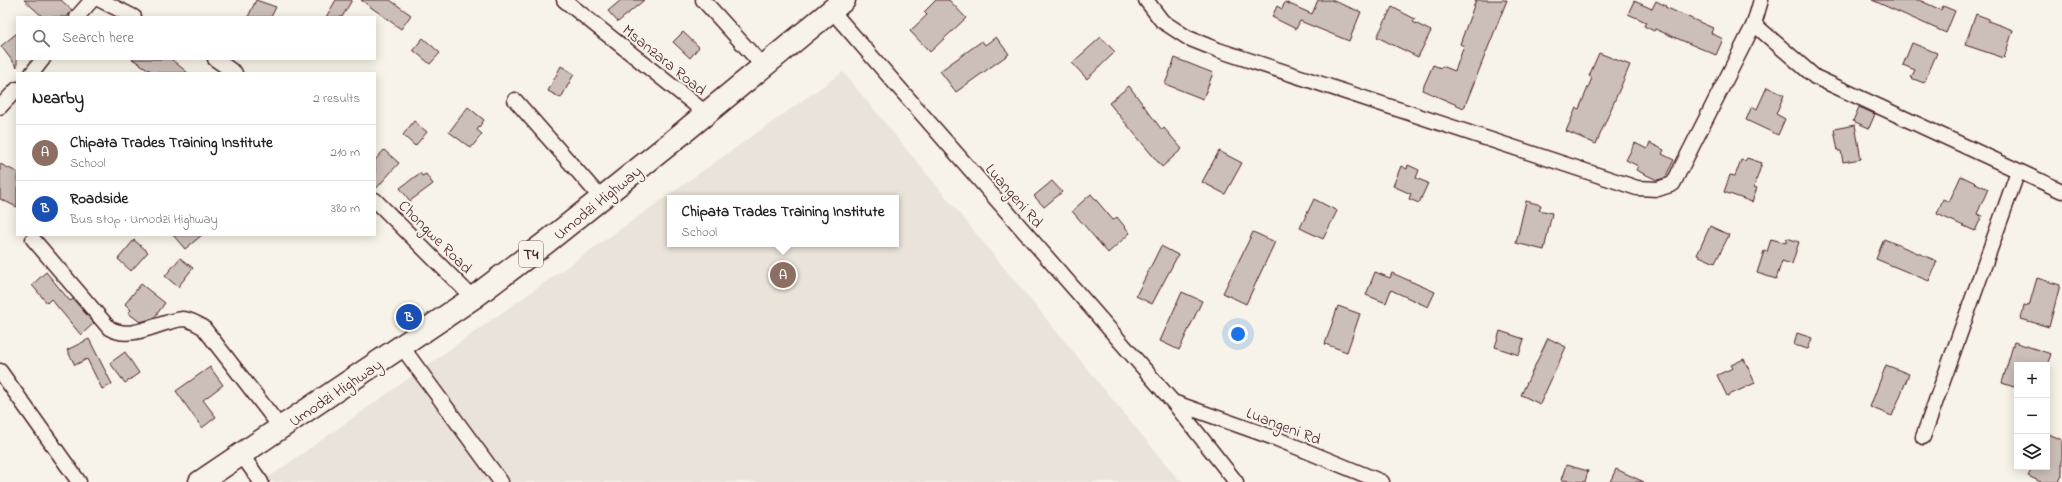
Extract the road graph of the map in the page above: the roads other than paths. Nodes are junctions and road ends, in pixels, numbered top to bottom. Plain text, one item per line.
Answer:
1 (92, 0) edge
2 (100, 0) edge
3 (564, 0) edge
4 (703, 0) edge
5 (1146, 0) edge
6 (1761, 0) edge
7 (838, 5) edge
8 (79, 16) edge
9 (132, 16) edge
10 (1754, 24) junction
11 (41, 60) edge
12 (216, 60) edge
13 (763, 66) junction
14 (33, 72) edge
15 (234, 72) edge
16 (16, 90) edge
17 (515, 100) dead end
18 (0, 107) edge
19 (707, 114) junction
20 (2018, 171) junction
21 (2062, 191) edge
22 (601, 198) junction
23 (376, 201) edge
24 (33, 239) dead end
25 (473, 298) junction
26 (402, 346) junction
27 (0, 371) edge
28 (1173, 402) junction
29 (281, 428) junction
30 (1923, 437) dead end
31 (241, 454) junction
32 (79, 482) edge
33 (200, 482) edge
34 (261, 482) edge
35 (501, 482) edge
36 (1236, 482) edge
37 (1382, 482) edge

1 - 8 street
2 - 9 street
3 - 19 street, Msanzara Road
4 - 13 street
5 - 10 street
6 - 10 street
7 - 13 highway, Umodzi Highway / T4
7 - 28 street, Luangeni Rd
10 - 20 street
11 - 14 street
12 - 15 street
13 - 19 highway, Umodzi Highway / T4
16 - 18 street
17 - 22 street
19 - 22 highway, Umodzi Highway / T4
20 - 21 street
20 - 30 street
22 - 25 highway, Umodzi Highway / T4
23 - 25 street, Chongwe Road
24 - 29 street
25 - 26 highway, Umodzi Highway / T4
26 - 29 highway, Umodzi Highway / T4
26 - 35 street
27 - 32 street
28 - 36 street, Luangeni Rd
28 - 37 street, Luangeni Rd
29 - 31 highway, Umodzi Highway / T4
31 - 33 highway, Umodzi Highway / T4
31 - 34 street

